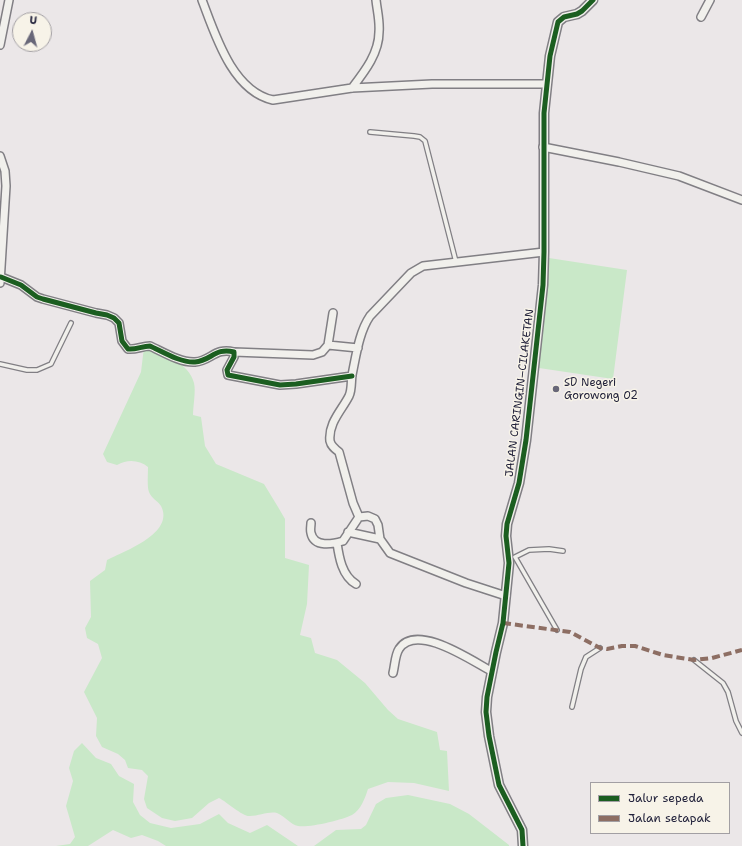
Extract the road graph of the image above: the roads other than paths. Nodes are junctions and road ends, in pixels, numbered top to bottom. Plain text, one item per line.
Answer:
1 (9, 0) edge
2 (202, 0) edge
3 (376, 0) edge
4 (593, 0) edge
5 (710, 0) edge
6 (701, 17) dead end
7 (0, 45) edge
8 (546, 84) junction
9 (352, 88) junction
10 (370, 132) dead end
11 (543, 147) junction
12 (0, 156) edge
13 (2, 200) edge
14 (742, 200) edge
15 (544, 252) junction
16 (456, 262) junction
17 (0, 277) edge
18 (0, 283) edge
19 (332, 313) dead end
20 (71, 323) dead end
21 (328, 346) junction
22 (358, 348) junction
23 (234, 352) junction
24 (0, 364) edge
25 (352, 376) junction
26 (359, 517) junction
27 (311, 523) dead end
28 (348, 532) junction
29 (380, 539) junction
30 (337, 542) junction
31 (563, 551) dead end
32 (512, 557) junction
33 (356, 584) dead end
34 (506, 596) junction
35 (557, 630) dead end
36 (600, 648) dead end
37 (694, 660) dead end
38 (491, 671) junction
39 (393, 673) dead end
40 (572, 706) dead end
41 (742, 733) edge
42 (523, 846) edge

1 - 7 street
2 - 9 street
3 - 9 street
4 - 8 street, JALAN CARINGIN–CILAKETAN
5 - 6 street
8 - 9 street
8 - 11 street, JALAN CARINGIN–CILAKETAN
10 - 16 lane
11 - 14 street
11 - 15 street, JALAN CARINGIN–CILAKETAN
12 - 13 street
13 - 17 street
15 - 16 street
15 - 32 street, JALAN CARINGIN–CILAKETAN
16 - 22 street
17 - 18 street
17 - 23 street
19 - 21 street
20 - 24 lane
21 - 22 street
21 - 23 street
22 - 25 street
23 - 25 street
25 - 26 street
26 - 28 street
26 - 29 street
27 - 30 street
28 - 29 street
28 - 30 street
29 - 34 street
30 - 33 street
31 - 32 lane
32 - 34 street, JALAN CARINGIN–CILAKETAN
32 - 35 lane
34 - 38 street, JALAN CARINGIN–CILAKETAN
36 - 40 lane
37 - 41 lane
38 - 39 street
38 - 42 street, JALAN CARINGIN–CILAKETAN

